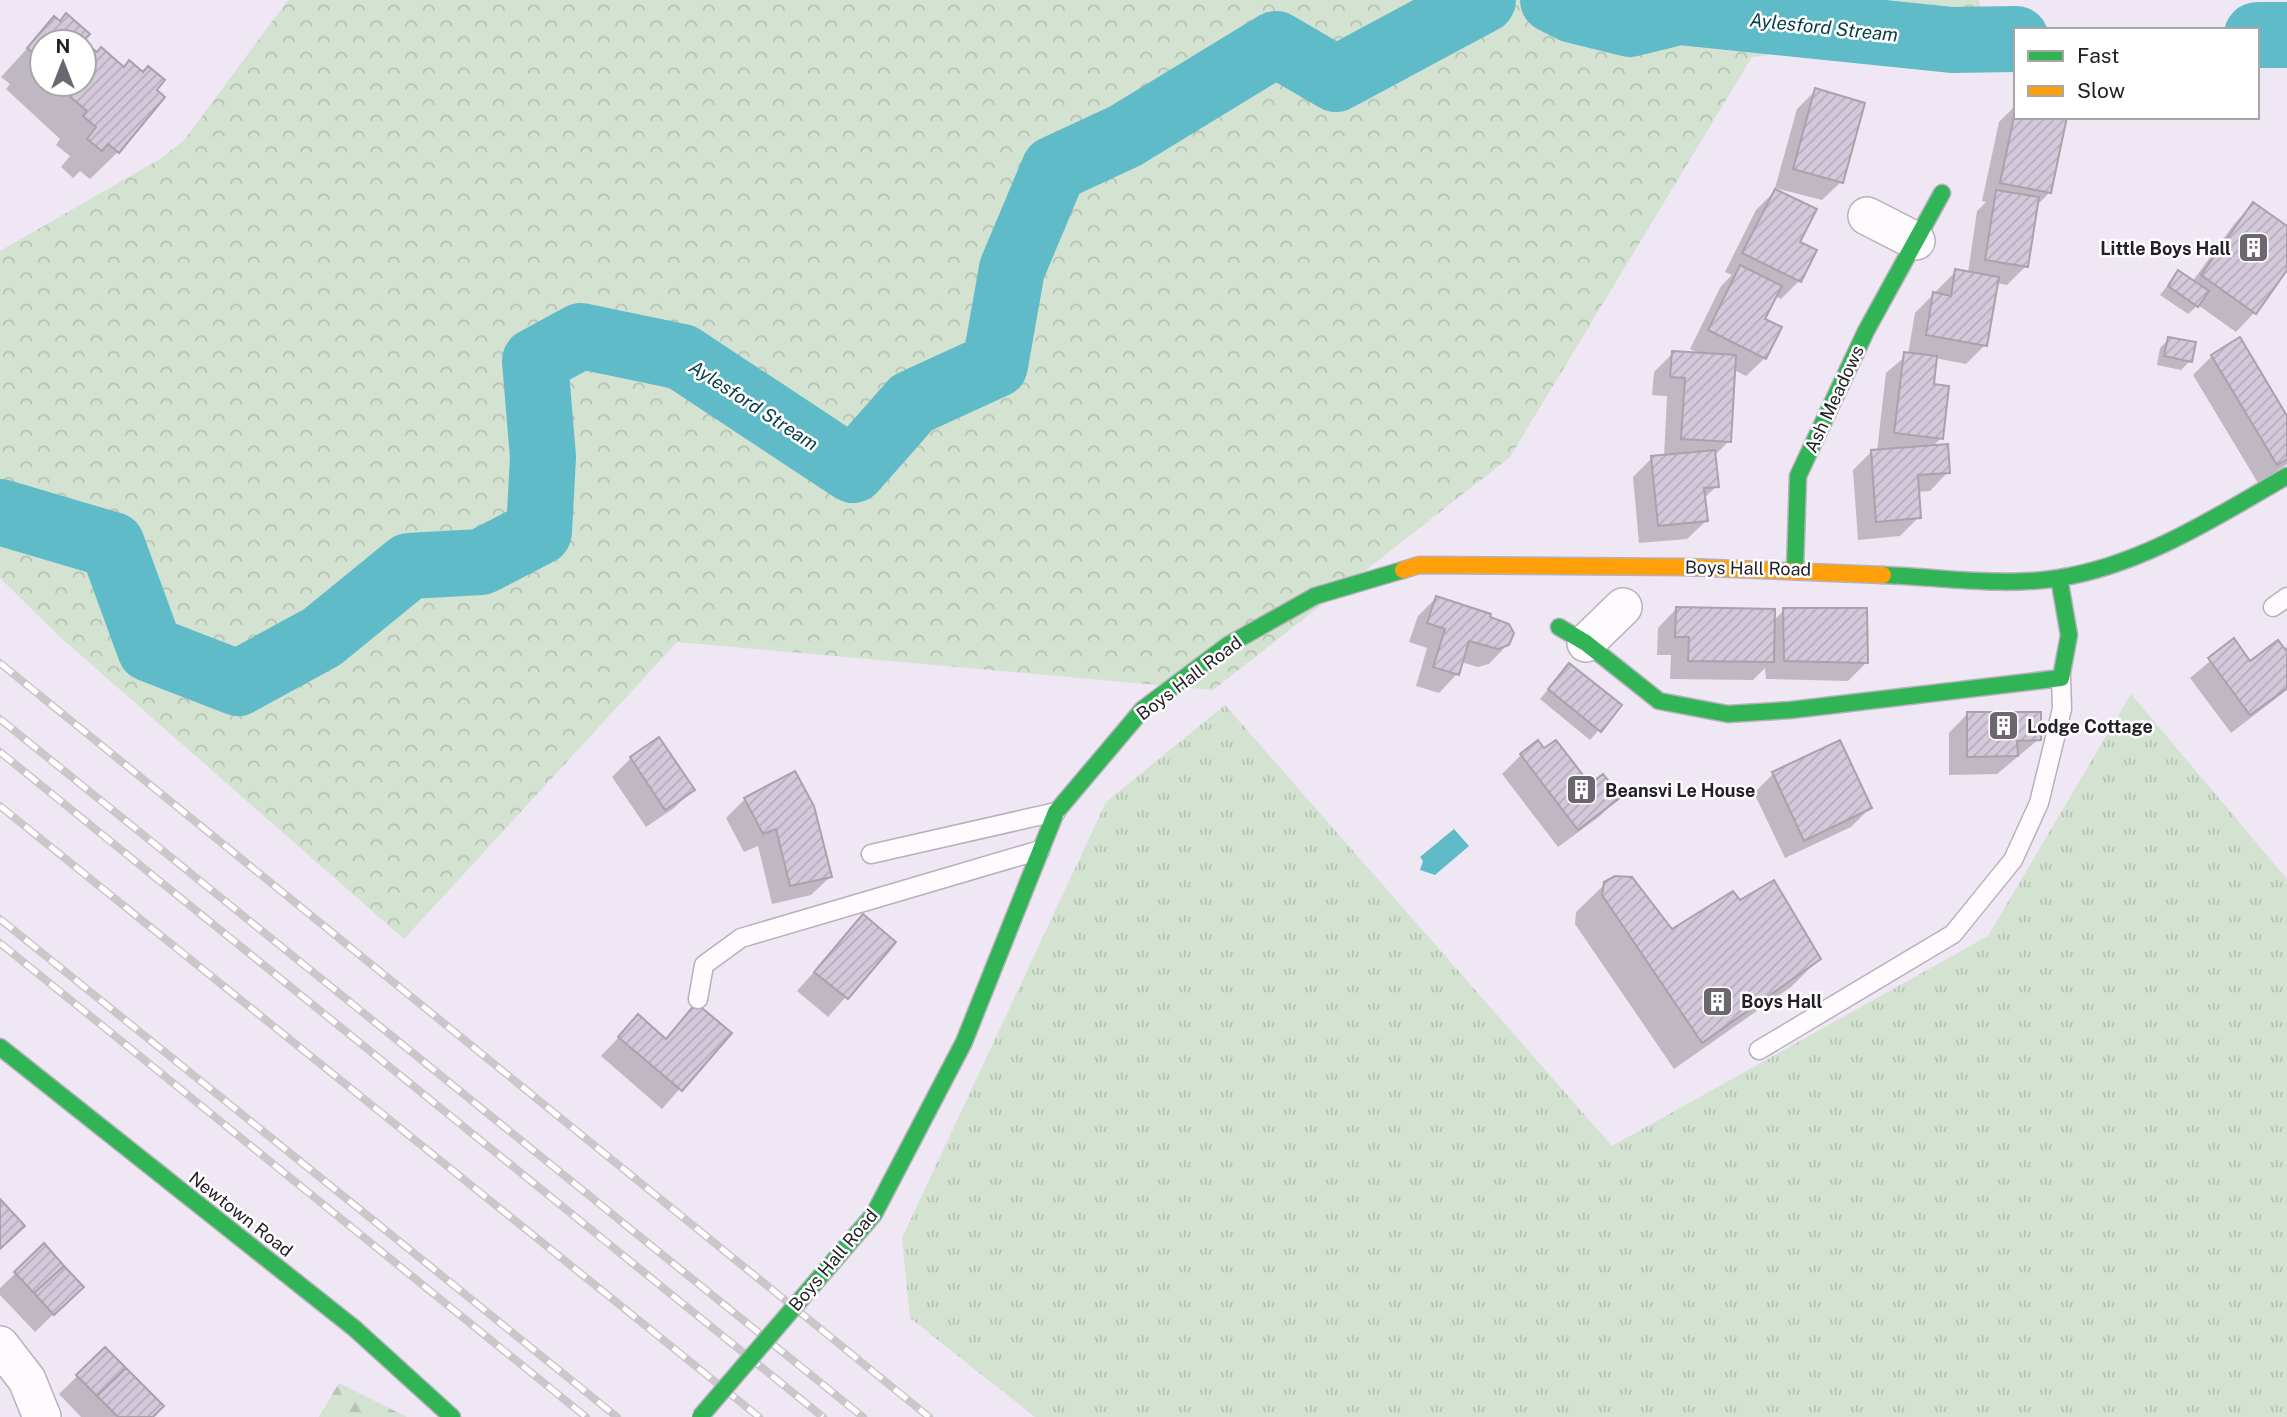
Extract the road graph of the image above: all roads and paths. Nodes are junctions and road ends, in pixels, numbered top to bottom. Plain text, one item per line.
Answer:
1 (1942, 193) dead end
2 (1867, 216) dead end
3 (1916, 241) junction
4 (2287, 476) edge
5 (1795, 569) junction
6 (2059, 578) junction
7 (1623, 607) dead end
8 (1573, 635) joint
9 (2061, 678) junction
10 (1056, 811) junction
11 (1040, 850) junction
12 (871, 854) dead end
13 (698, 999) dead end
14 (0, 1047) edge
15 (1759, 1050) dead end
16 (0, 1345) edge
17 (42, 1417) edge
18 (452, 1417) edge
19 (700, 1417) edge

1 - 3 street, Ash Meadows
2 - 3 street
3 - 5 street, Ash Meadows
4 - 6 street, Boys Hall Road
5 - 6 street, Boys Hall Road
5 - 10 street, Boys Hall Road
6 - 9 street
7 - 8 street
8 - 9 street
9 - 15 lane
10 - 11 street, Boys Hall Road
10 - 12 lane
11 - 13 lane
11 - 19 street, Boys Hall Road, bridge
14 - 18 street, Newtown Road
16 - 17 street

